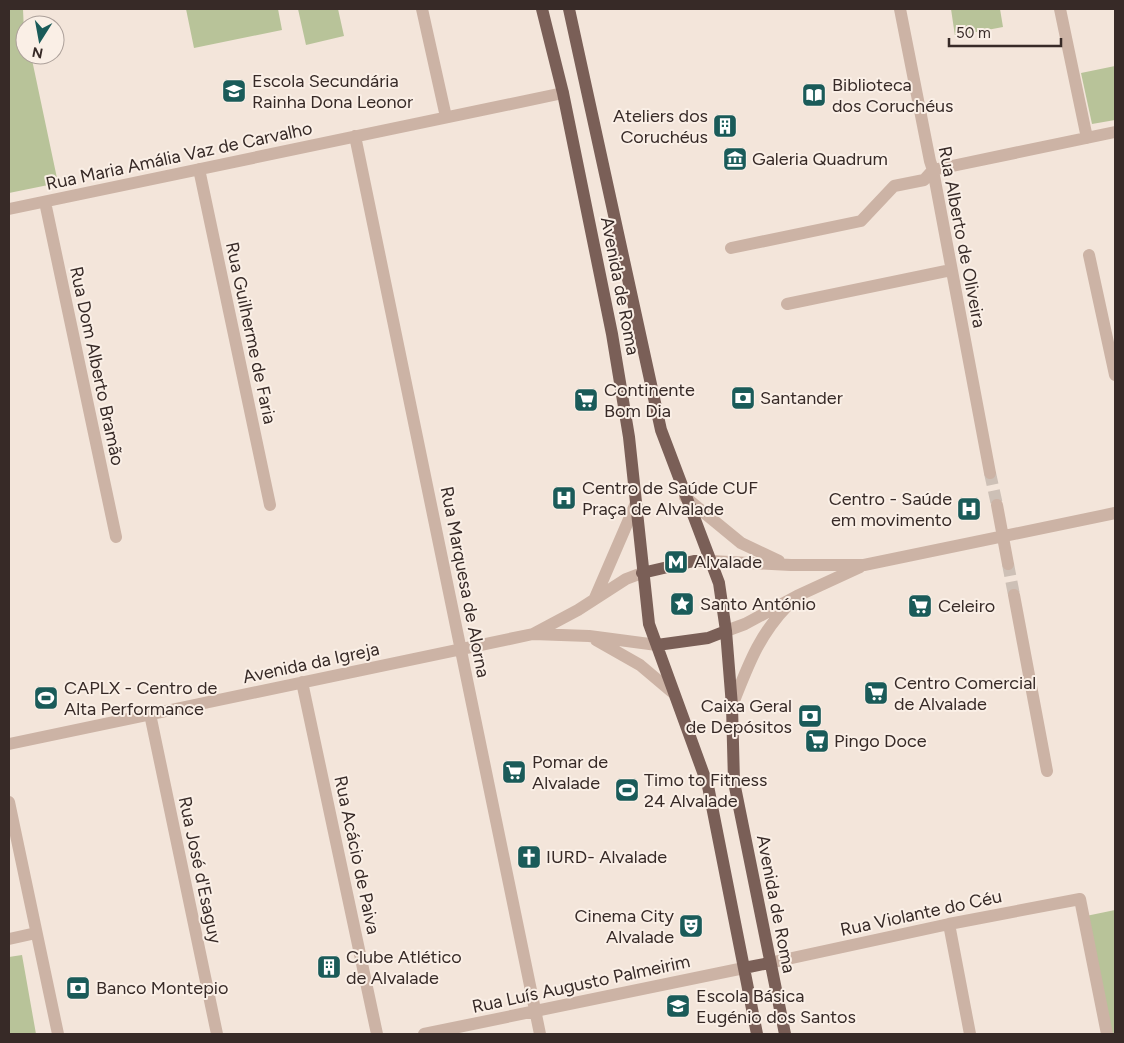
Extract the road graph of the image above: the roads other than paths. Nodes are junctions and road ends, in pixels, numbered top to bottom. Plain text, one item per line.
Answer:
1 (422, 9) edge
2 (542, 9) edge
3 (568, 9) edge
4 (900, 9) edge
5 (1060, 9) edge
6 (586, 88) junction
7 (563, 93) junction
8 (446, 117) junction
9 (1115, 132) edge
10 (355, 136) junction
11 (1087, 138) junction
12 (199, 169) junction
13 (933, 170) junction
14 (45, 202) junction
15 (9, 209) edge
16 (730, 248) dead end
17 (1089, 255) dead end
18 (951, 270) junction
19 (786, 304) dead end
20 (1115, 375) edge
21 (990, 473) tunnel mouth
22 (685, 496) junction
23 (636, 503) junction
24 (270, 505) dead end
25 (997, 506) tunnel mouth
26 (1115, 513) edge
27 (1003, 536) junction
28 (116, 537) dead end
29 (712, 561) junction
30 (1008, 564) tunnel mouth
31 (791, 565) junction
32 (864, 565) junction
33 (642, 573) junction
34 (1014, 595) tunnel mouth
35 (797, 596) junction
36 (595, 598) junction
37 (726, 631) junction
38 (533, 634) junction
39 (589, 636) junction
40 (657, 645) junction
41 (462, 649) junction
42 (302, 682) junction
43 (672, 692) junction
44 (732, 706) junction
45 (150, 714) junction
46 (9, 744) edge
47 (1047, 771) dead end
48 (9, 802) edge
49 (949, 924) junction
50 (36, 933) junction
51 (9, 939) edge
52 (769, 964) junction
53 (744, 968) junction
54 (536, 1011) junction
55 (58, 1034) edge
56 (217, 1034) edge
57 (377, 1034) edge
58 (424, 1034) edge
59 (540, 1034) edge
60 (757, 1034) edge
61 (785, 1034) edge
62 (970, 1034) edge
63 (1108, 1034) edge

1 - 8 street
2 - 7 main road, Avenida de Roma
3 - 6 main road, Avenida de Roma
4 - 13 street, Rua Alberto de Oliveira
5 - 11 street
6 - 7 main road
6 - 22 main road, Avenida de Roma
7 - 8 street, Rua Maria Amália Vaz de Carvalho
7 - 23 main road, Avenida de Roma
8 - 10 street, Rua Maria Amália Vaz de Carvalho
9 - 11 street
10 - 12 street, Rua Maria Amália Vaz de Carvalho
10 - 41 street, Rua Marquesa de Alorna
11 - 13 street
12 - 14 street, Rua Maria Amália Vaz de Carvalho
12 - 24 street, Rua Guilherme de Faria
13 - 16 street
13 - 18 street, Rua Alberto de Oliveira
14 - 15 street, Rua Maria Amália Vaz de Carvalho
14 - 28 street, Rua Dom Alberto Bramão
17 - 20 street
18 - 19 street
18 - 21 street, Rua Alberto de Oliveira
22 - 29 main road, Avenida de Roma
22 - 31 street
23 - 33 main road, Avenida de Roma
23 - 36 street
25 - 27 street
26 - 27 street
27 - 30 street
27 - 32 street
29 - 31 street
29 - 33 main road
29 - 37 main road, Avenida de Roma
31 - 32 street
32 - 35 street
33 - 36 street, Avenida da Igreja
33 - 40 main road, Avenida de Roma
34 - 47 street
35 - 37 street
35 - 44 street
36 - 38 street, Avenida da Igreja
37 - 40 main road
37 - 44 main road, Avenida de Roma
38 - 39 street, Avenida da Igreja
38 - 41 street, Avenida da Igreja
39 - 40 street, Avenida da Igreja
39 - 43 street
40 - 43 main road
41 - 42 street, Avenida da Igreja
41 - 54 street, Rua Marquesa de Alorna
42 - 45 street, Avenida da Igreja
42 - 57 street, Rua Acácio de Paiva
43 - 53 main road
44 - 52 main road, Avenida de Roma
45 - 46 street, Avenida da Igreja
45 - 56 street, Rua José d'Esaguy
48 - 50 street
49 - 52 street, Rua Violante do Céu
49 - 62 street
49 - 63 street, Rua Violante do Céu
50 - 51 street
50 - 55 street
52 - 53 main road
52 - 61 main road, Avenida de Roma
53 - 54 street, Rua Luís Augusto Palmeirim
53 - 60 main road
54 - 58 street, Rua Luís Augusto Palmeirim
54 - 59 street, Rua Marquesa de Alorna

